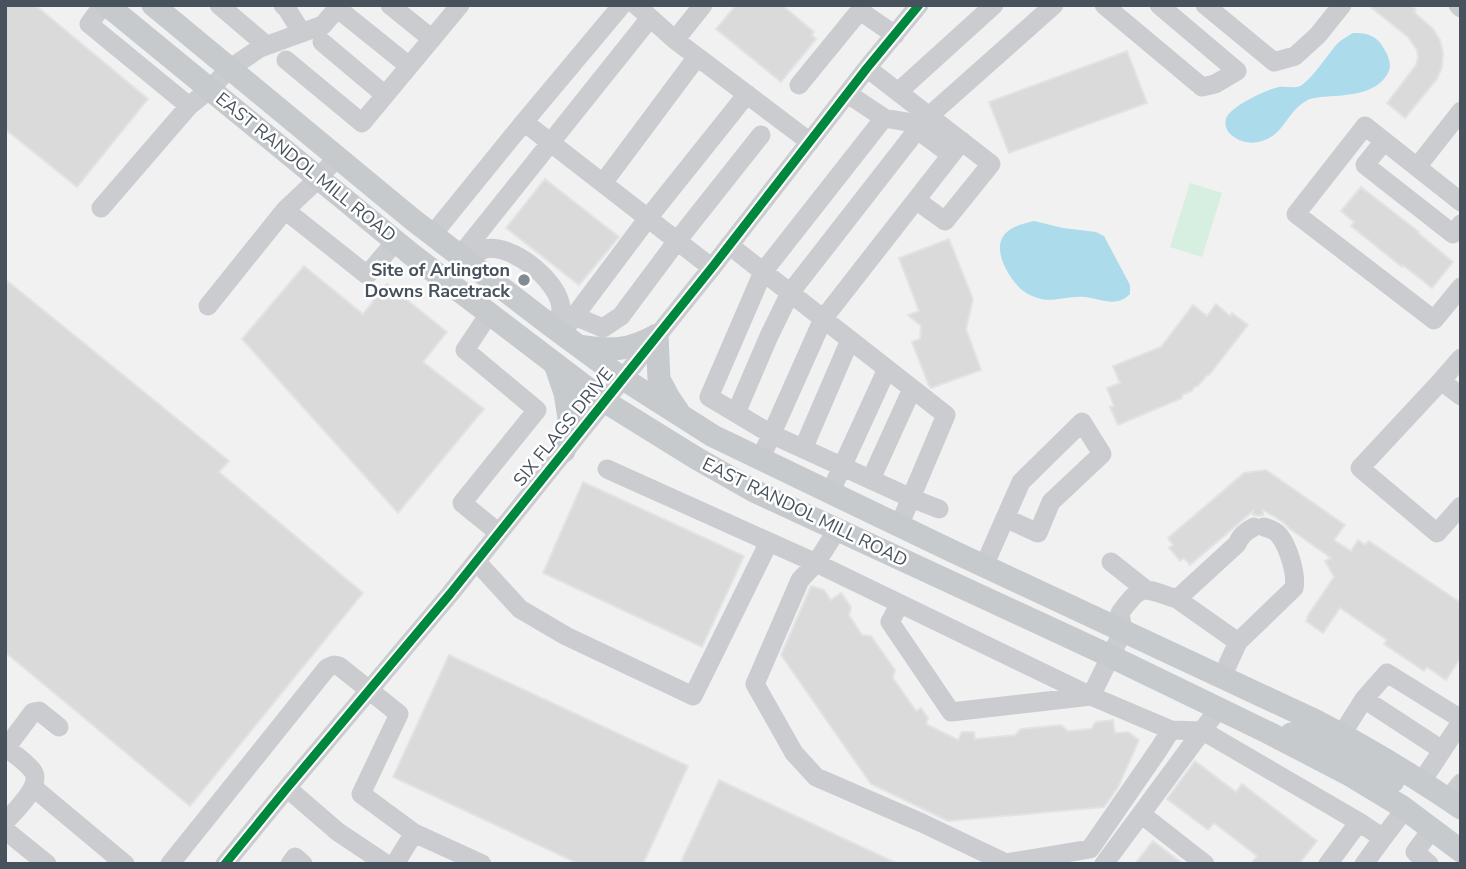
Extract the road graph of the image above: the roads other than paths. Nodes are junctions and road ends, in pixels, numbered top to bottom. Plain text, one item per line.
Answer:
1 (105, 5) edge
2 (153, 5) edge
3 (219, 5) edge
4 (283, 5) edge
5 (390, 5) edge
6 (622, 5) edge
7 (703, 5) edge
8 (919, 5) edge
9 (994, 5) edge
10 (1054, 5) edge
11 (1104, 5) edge
12 (1159, 5) edge
13 (1342, 5) edge
14 (338, 7) edge
15 (455, 7) edge
16 (1216, 8) edge
17 (643, 12) edge
18 (302, 33) junction
19 (895, 35) junction
20 (432, 39) junction
21 (675, 40) junction
22 (322, 42) dead end
23 (266, 45) junction
24 (697, 57) junction
25 (286, 60) dead end
26 (1274, 62) junction
27 (409, 66) junction
28 (867, 68) junction
29 (229, 69) junction
30 (1237, 71) junction
31 (799, 85) dead end
32 (211, 89) junction
33 (898, 92) junction
34 (747, 94) junction
35 (848, 94) junction
36 (386, 95) junction
37 (189, 106) junction
38 (1461, 111) edge
39 (884, 118) junction
40 (524, 122) junction
41 (923, 123) junction
42 (761, 135) dead end
43 (1454, 135) edge
44 (1384, 141) junction
45 (551, 142) junction
46 (810, 142) junction
47 (957, 148) junction
48 (337, 157) junction
49 (1417, 167) junction
50 (318, 179) junction
51 (603, 183) junction
52 (916, 200) junction
53 (1461, 202) edge
54 (101, 208) dead end
55 (285, 209) junction
56 (648, 218) junction
57 (1461, 224) edge
58 (433, 234) junction
59 (396, 241) junction
60 (677, 241) junction
61 (729, 245) junction
62 (464, 259) junction
63 (712, 268) junction
64 (763, 272) junction
65 (1461, 287) edge
66 (790, 293) junction
67 (208, 306) dead end
68 (489, 314) junction
69 (823, 319) junction
70 (566, 331) junction
71 (657, 335) junction
72 (850, 340) junction
73 (1461, 358) edge
74 (555, 364) junction
75 (887, 369) junction
76 (622, 378) junction
77 (1441, 381) junction
78 (912, 389) junction
79 (1461, 396) edge
80 (604, 401) junction
81 (736, 413) junction
82 (685, 418) junction
83 (771, 434) junction
84 (803, 449) junction
85 (564, 452) junction
86 (760, 460) junction
87 (842, 467) junction
88 (607, 469) dead end
89 (871, 479) junction
90 (830, 493) junction
91 (911, 498) junction
92 (1461, 506) edge
93 (939, 509) dead end
94 (1005, 518) junction
95 (899, 526) junction
96 (837, 530) junction
97 (499, 533) junction
98 (769, 542) junction
99 (952, 551) junction
100 (476, 561) junction
101 (1111, 562) dead end
102 (816, 563) junction
103 (984, 566) junction
104 (1145, 589) junction
105 (1177, 599) junction
106 (899, 605) junction
107 (1122, 631) junction
108 (1238, 642) junction
109 (1110, 656) junction
110 (1222, 677) junction
111 (370, 689) junction
112 (1091, 696) junction
113 (1364, 699) junction
114 (1219, 708) junction
115 (1461, 720) edge
116 (59, 727) dead end
117 (1171, 730) junction
118 (1203, 731) junction
119 (1268, 732) junction
120 (1342, 734) junction
121 (5, 748) edge
122 (1442, 750) junction
123 (1422, 782) junction
124 (33, 788) junction
125 (287, 788) junction
126 (1457, 797) edge
127 (1405, 809) junction
128 (1141, 814) junction
129 (5, 822) edge
130 (1359, 822) junction
131 (1432, 829) junction
132 (5, 830) edge
133 (414, 833) junction
134 (1383, 838) junction
135 (1461, 851) edge
136 (477, 863) edge
137 (47, 864) edge
138 (125, 864) edge
139 (170, 864) edge
140 (225, 864) edge
141 (290, 864) edge
142 (303, 864) edge
143 (386, 864) edge
144 (395, 864) edge
145 (1104, 864) edge
146 (1205, 864) edge
147 (1328, 864) edge
148 (1364, 864) edge
149 (1429, 864) edge

1 - 32 main road, EAST RANDOL MILL ROAD
1 - 37 street
2 - 29 main road, EAST RANDOL MILL ROAD
3 - 23 street
4 - 18 street
5 - 20 street
6 - 40 street
7 - 21 street
8 - 19 street, SIX FLAGS DRIVE
9 - 33 street
10 - 41 street
11 - 30 street
12 - 30 street
13 - 26 street
14 - 18 street
14 - 27 street
15 - 20 street
16 - 26 street
17 - 21 street
17 - 45 street
18 - 23 street
19 - 28 street, SIX FLAGS DRIVE
19 - 31 street
20 - 27 street
21 - 24 street
22 - 36 street
23 - 29 street
24 - 34 street
24 - 51 street
25 - 36 street
26 - 30 street
27 - 36 street
28 - 33 street
28 - 35 street, SIX FLAGS DRIVE
29 - 32 street
29 - 48 main road, EAST RANDOL MILL ROAD
32 - 37 street
32 - 50 main road, EAST RANDOL MILL ROAD
33 - 41 street
34 - 46 street
34 - 56 street
35 - 39 street
35 - 46 street, SIX FLAGS DRIVE
37 - 54 street
38 - 43 street
39 - 41 street
39 - 64 street
40 - 45 street
40 - 58 street
41 - 47 street
41 - 66 street
42 - 60 street
43 - 49 street
44 - 49 street
44 - 57 street
44 - 65 street
45 - 51 street
45 - 62 street
46 - 61 street, SIX FLAGS DRIVE
47 - 52 street
47 - 52 street
48 - 50 street
48 - 58 main road, EAST RANDOL MILL ROAD
49 - 53 street
50 - 55 street
50 - 59 main road, EAST RANDOL MILL ROAD
51 - 56 street
52 - 69 street
55 - 59 street
55 - 67 street
56 - 60 street
56 - 70 street
58 - 62 main road, EAST RANDOL MILL ROAD
59 - 68 main road, EAST RANDOL MILL ROAD
60 - 63 street
60 - 70 street
61 - 63 street, SIX FLAGS DRIVE
61 - 64 street
62 - 70 main road, EAST RANDOL MILL ROAD
62 - 70 street
63 - 71 street, SIX FLAGS DRIVE
64 - 66 street
64 - 81 street
66 - 69 street
66 - 81 street
68 - 74 main road, EAST RANDOL MILL ROAD
68 - 97 street
69 - 72 street
69 - 83 street
70 - 71 main road
70 - 76 main road, EAST RANDOL MILL ROAD
71 - 76 street, SIX FLAGS DRIVE
71 - 82 main road
72 - 75 street
72 - 84 street
73 - 77 street
74 - 80 main road, EAST RANDOL MILL ROAD
74 - 85 main road
75 - 78 street
75 - 87 street
76 - 80 street, SIX FLAGS DRIVE
76 - 82 main road, EAST RANDOL MILL ROAD
77 - 79 street
77 - 92 street
78 - 89 street
78 - 91 street
80 - 85 street, SIX FLAGS DRIVE
80 - 96 main road, EAST RANDOL MILL ROAD
81 - 83 street
82 - 86 main road, EAST RANDOL MILL ROAD
83 - 84 street
83 - 86 street
84 - 87 street
85 - 97 street, SIX FLAGS DRIVE
86 - 90 main road, EAST RANDOL MILL ROAD
87 - 89 street
87 - 90 street
88 - 98 street
89 - 91 street
90 - 95 main road, EAST RANDOL MILL ROAD
91 - 93 street
91 - 95 street
94 - 94 street
94 - 103 street
95 - 99 main road, EAST RANDOL MILL ROAD
96 - 99 main road
96 - 102 street
96 - 109 main road, EAST RANDOL MILL ROAD
97 - 100 street, SIX FLAGS DRIVE
98 - 100 street
98 - 102 street
99 - 103 main road, EAST RANDOL MILL ROAD
100 - 111 street, SIX FLAGS DRIVE
101 - 104 street
102 - 106 street
102 - 117 street
103 - 107 main road, EAST RANDOL MILL ROAD
104 - 105 street
104 - 107 street
105 - 108 street
105 - 108 street
106 - 112 street
106 - 112 street
107 - 109 street
107 - 110 main road, EAST RANDOL MILL ROAD
108 - 110 street
109 - 112 street
109 - 114 main road, EAST RANDOL MILL ROAD
110 - 120 main road, EAST RANDOL MILL ROAD
111 - 125 street, SIX FLAGS DRIVE
111 - 133 street
111 - 139 street
112 - 117 street
113 - 115 street
113 - 120 street
113 - 122 street
114 - 118 street
114 - 119 main road, EAST RANDOL MILL ROAD
115 - 122 street
116 - 121 street
117 - 118 street
118 - 128 street
118 - 130 street
119 - 123 main road
119 - 127 main road, EAST RANDOL MILL ROAD
120 - 123 main road, EAST RANDOL MILL ROAD
121 - 124 street
122 - 123 street
123 - 126 main road, EAST RANDOL MILL ROAD
124 - 129 street
124 - 138 street
125 - 140 street, SIX FLAGS DRIVE
125 - 143 street
127 - 131 main road, EAST RANDOL MILL ROAD
127 - 134 street
128 - 145 street
128 - 146 street
130 - 134 street
130 - 147 street
131 - 135 main road, EAST RANDOL MILL ROAD
131 - 149 street
132 - 137 street
133 - 136 street
133 - 144 street
134 - 148 street
141 - 142 street

